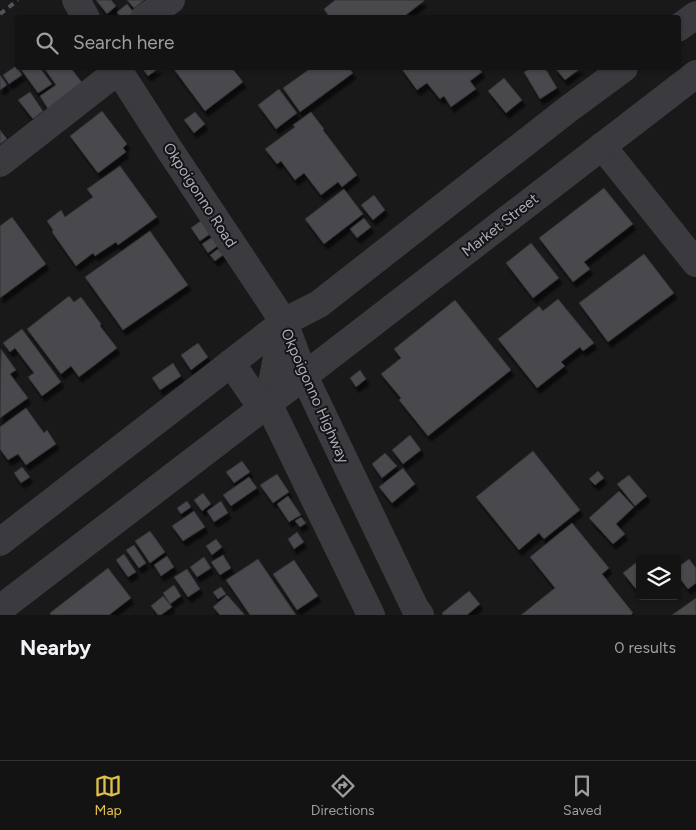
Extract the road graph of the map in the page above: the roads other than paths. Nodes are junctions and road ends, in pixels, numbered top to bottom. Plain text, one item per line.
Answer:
1 (76, 0) edge
2 (171, 0) edge
3 (84, 15) edge
4 (148, 15) edge
5 (696, 15) edge
6 (681, 26) edge
7 (117, 70) edge
8 (119, 70) edge
9 (621, 70) edge
10 (696, 74) edge
11 (602, 146) junction
12 (0, 163) edge
13 (696, 263) edge
14 (284, 322) junction
15 (231, 363) junction
16 (304, 376) junction
17 (265, 406) junction
18 (0, 542) edge
19 (0, 609) edge
20 (413, 613) edge
21 (371, 615) edge

1 - 3 street
2 - 4 street
5 - 6 street
7 - 12 street
8 - 14 street, Okpoigonno Road
9 - 14 street
10 - 11 street, Market Street
11 - 13 street
11 - 16 street, Market Street
14 - 15 street
14 - 16 street, Okpoigonno Highway
14 - 17 street, Okpoigonno Highway
15 - 17 street
15 - 18 street
16 - 17 street, Market Street
16 - 20 street, Okpoigonno Highway
17 - 19 street, Market Street
17 - 21 street

